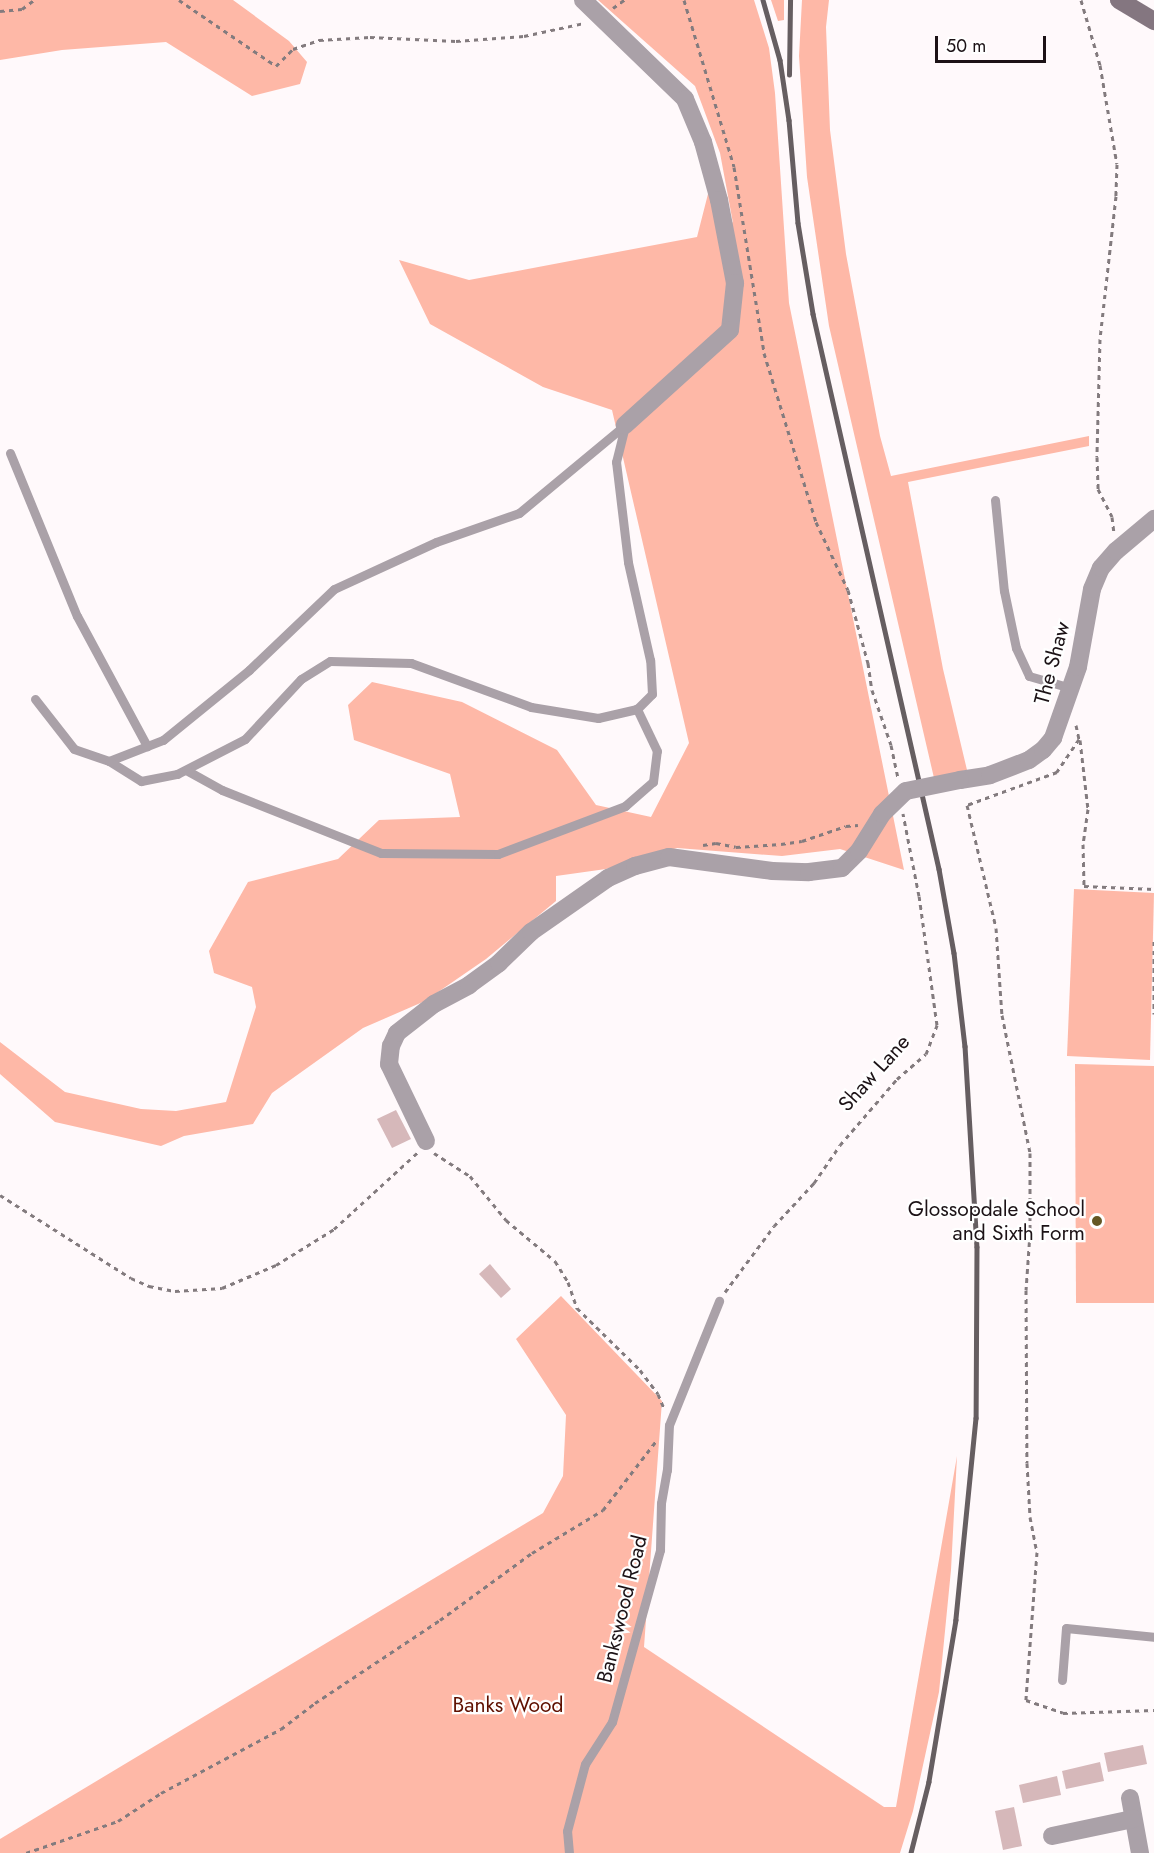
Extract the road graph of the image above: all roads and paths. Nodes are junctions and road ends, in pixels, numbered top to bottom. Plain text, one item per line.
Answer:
1 (34, 0) edge
2 (179, 0) edge
3 (583, 0) edge
4 (624, 0) edge
5 (684, 0) edge
6 (1081, 0) edge
7 (1119, 0) edge
8 (0, 11) edge
9 (601, 15) junction
10 (1154, 21) edge
11 (625, 425) junction
12 (10, 453) dead end
13 (995, 500) dead end
14 (1154, 519) edge
15 (1116, 551) junction
16 (1070, 693) junction
17 (35, 699) dead end
18 (637, 709) junction
19 (1079, 739) junction
20 (147, 746) junction
21 (109, 761) junction
22 (186, 770) junction
23 (903, 794) junction
24 (869, 832) junction
25 (694, 860) junction
26 (1154, 889) edge
27 (1154, 941) edge
28 (1154, 1014) edge
29 (426, 1141) junction
30 (0, 1195) edge
31 (719, 1301) joint
32 (669, 1425) junction
33 (1154, 1637) edge
34 (1062, 1680) dead end
35 (1154, 1710) edge
36 (1130, 1798) dead end
37 (1133, 1819) junction
38 (1052, 1836) dead end
39 (26, 1853) edge
40 (569, 1853) edge
41 (1140, 1853) edge

1 - 8 path
2 - 9 path
3 - 9 street
4 - 9 path
5 - 23 path, Shaw Lane
6 - 15 path
7 - 10 street
9 - 11 street
11 - 18 lane
11 - 20 lane
12 - 20 lane
13 - 16 lane
14 - 15 street, The Shaw
15 - 16 street, The Shaw
16 - 19 path
16 - 23 street, The Shaw, bridge
17 - 21 lane
18 - 22 lane
18 - 22 lane
19 - 26 path
19 - 35 path
20 - 21 lane
21 - 22 lane
23 - 24 street
23 - 31 path, Shaw Lane
24 - 25 path
24 - 25 street
25 - 29 street
27 - 28 path
29 - 30 path
29 - 32 path
31 - 32 lane, Bankswood Road
32 - 39 path
32 - 40 lane, Bankswood Road
33 - 34 lane
36 - 37 street
37 - 38 street
37 - 41 street

